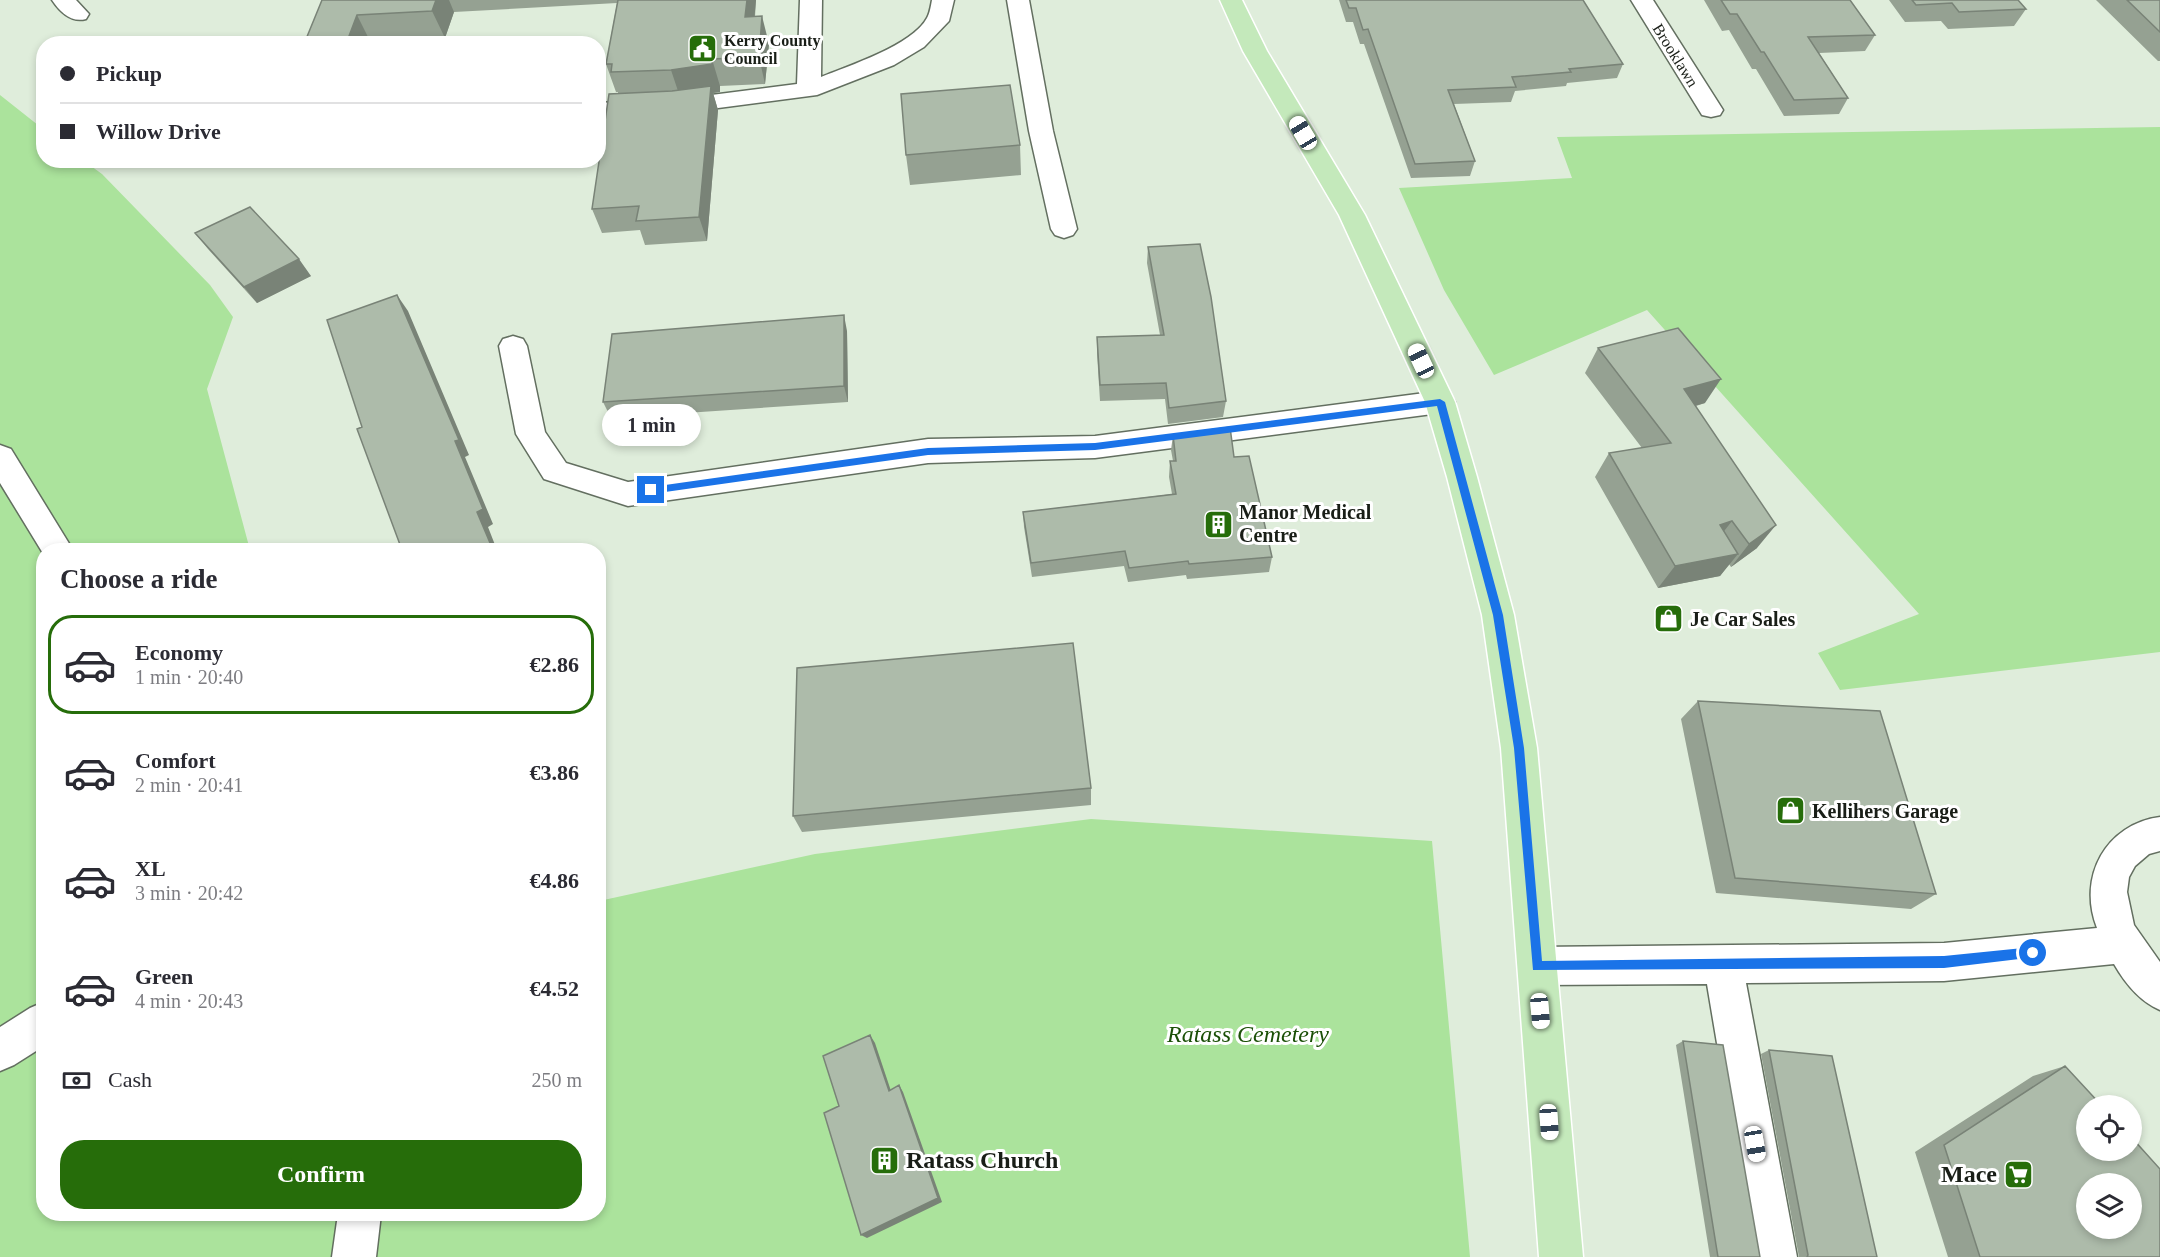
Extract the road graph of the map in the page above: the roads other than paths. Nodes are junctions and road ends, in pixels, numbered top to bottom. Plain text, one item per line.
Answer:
1 (811, 0) edge
2 (943, 0) edge
3 (1018, 0) edge
4 (1642, 0) edge
5 (1234, 3) edge
6 (809, 90) junction
7 (606, 110) edge
8 (1711, 110) dead end
9 (1064, 230) dead end
10 (513, 346) dead end
11 (1440, 402) junction
12 (0, 457) edge
13 (53, 543) edge
14 (2160, 834) edge
15 (2123, 944) junction
16 (1724, 964) junction
17 (1537, 966) junction
18 (2160, 990) edge
19 (36, 1027) edge
20 (0, 1051) edge
21 (359, 1221) edge
22 (354, 1257) edge
23 (1561, 1257) edge
24 (1774, 1257) edge

1 - 6 street
2 - 6 street
3 - 9 street
4 - 8 street, Brooklawn
5 - 11 main road
6 - 7 street
10 - 11 street
11 - 17 main road
12 - 13 street
14 - 15 street
15 - 16 street
15 - 18 street
16 - 17 street
16 - 24 street
17 - 23 main road
19 - 20 street
21 - 22 street

